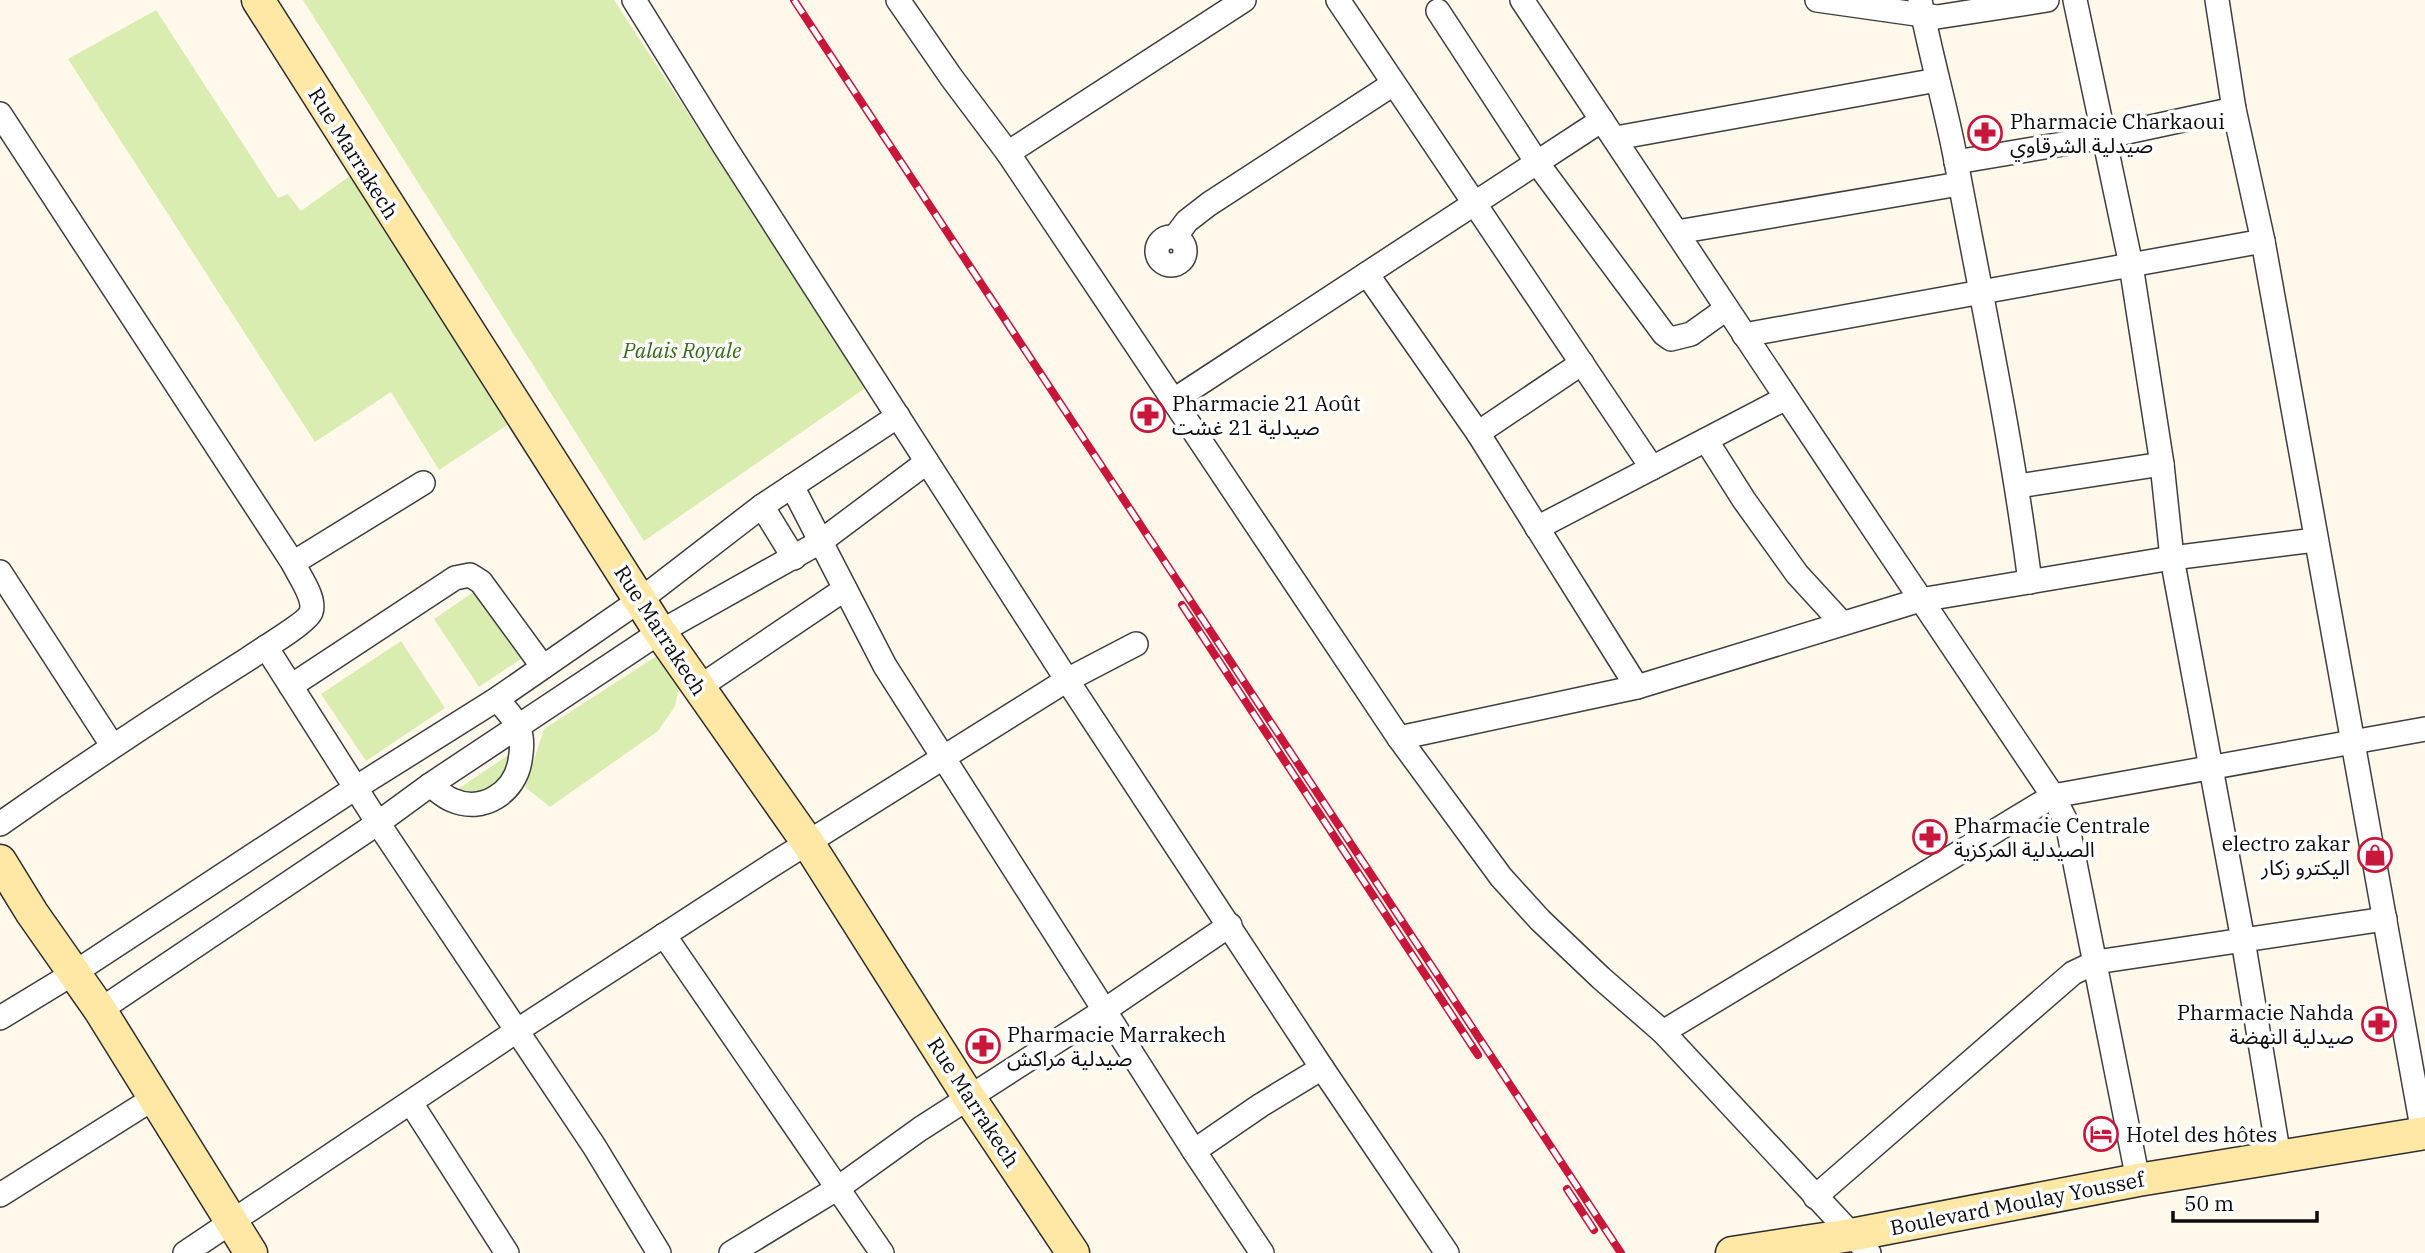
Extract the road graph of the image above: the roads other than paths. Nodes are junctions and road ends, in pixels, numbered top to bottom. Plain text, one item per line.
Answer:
1 (258, 0) edge
2 (634, 0) edge
3 (898, 0) edge
4 (1244, 0) edge
5 (1338, 0) edge
6 (1522, 0) edge
7 (1817, 0) edge
8 (2048, 0) edge
9 (2075, 0) edge
10 (2217, 0) edge
11 (1921, 7) edge
12 (1438, 11) dead end
13 (1937, 80) junction
14 (1393, 84) junction
15 (2234, 109) junction
16 (0, 114) edge
17 (1609, 129) junction
18 (2104, 137) junction
19 (1008, 153) junction
20 (1538, 164) junction
21 (1958, 173) junction
22 (1474, 204) junction
23 (1677, 232) junction
24 (1175, 237) dead end
25 (2263, 241) junction
26 (2131, 265) junction
27 (1367, 274) junction
28 (1982, 290) junction
29 (1726, 309) junction
30 (1744, 335) junction
31 (1581, 363) junction
32 (1786, 398) junction
33 (1174, 400) junction
34 (898, 416) junction
35 (1479, 433) junction
36 (1706, 440) junction
37 (927, 462) junction
38 (2162, 464) junction
39 (1652, 468) junction
40 (423, 483) dead end
41 (792, 486) junction
42 (2018, 486) junction
43 (762, 506) junction
44 (1537, 528) junction
45 (2315, 540) junction
46 (820, 541) junction
47 (794, 558) junction
48 (2172, 558) junction
49 (293, 564) junction
50 (0, 572) edge
51 (2030, 582) junction
52 (845, 589) junction
53 (640, 600) junction
54 (1920, 600) junction
55 (1841, 622) junction
56 (660, 632) junction
57 (1136, 644) dead end
58 (266, 646) junction
59 (543, 667) junction
60 (1067, 680) junction
61 (291, 686) junction
62 (1636, 687) junction
63 (698, 688) junction
64 (497, 699) junction
65 (519, 727) junction
66 (2425, 729) edge
67 (1399, 738) junction
68 (2352, 741) junction
69 (112, 745) junction
70 (945, 759) junction
71 (2209, 767) junction
72 (430, 785) junction
73 (357, 788) junction
74 (2053, 796) junction
75 (378, 823) junction
76 (0, 824) edge
77 (808, 843) junction
78 (0, 862) edge
79 (2385, 919) junction
80 (1230, 925) junction
81 (664, 934) junction
82 (2243, 940) junction
83 (2096, 962) junction
84 (74, 974) junction
85 (100, 1010) junction
86 (1105, 1010) junction
87 (0, 1018) edge
88 (518, 1030) junction
89 (1663, 1032) junction
90 (1322, 1068) junction
91 (154, 1098) junction
92 (970, 1099) junction
93 (411, 1103) junction
94 (2424, 1133) edge
95 (1194, 1150) junction
96 (2279, 1157) junction
97 (2138, 1180) junction
98 (838, 1188) junction
99 (0, 1195) edge
100 (1815, 1197) junction
101 (231, 1223) junction
102 (1860, 1244) edge
103 (185, 1253) edge
104 (251, 1253) edge
105 (507, 1253) edge
106 (659, 1253) edge
107 (731, 1253) edge
108 (882, 1253) edge
109 (1073, 1253) edge
110 (1262, 1253) edge
111 (1447, 1253) edge
112 (1732, 1253) edge

1 - 53 street, Rue Marrakech
2 - 34 street
3 - 19 street
4 - 19 street
5 - 14 street
6 - 17 street
7 - 11 street
8 - 11 street
9 - 18 street
10 - 15 street
11 - 13 street
12 - 20 street
13 - 17 street
13 - 21 street
14 - 22 street
14 - 24 street
15 - 18 street
15 - 25 street
16 - 49 street
17 - 20 street
17 - 23 street
18 - 21 street
18 - 26 street
19 - 33 street
20 - 22 street
20 - 29 street
21 - 23 street
21 - 28 street
22 - 27 street
22 - 31 street
23 - 29 street
25 - 26 street
25 - 45 street
26 - 28 street
26 - 38 street
27 - 33 street
27 - 35 street
28 - 30 street
28 - 42 street
29 - 30 street
30 - 32 street
31 - 35 street
31 - 39 street
32 - 36 street
32 - 54 street
33 - 67 street
34 - 37 street
34 - 41 street
35 - 44 street
36 - 39 street
36 - 55 street
37 - 46 street
37 - 60 street
38 - 42 street
38 - 48 street
39 - 44 street
40 - 49 street
41 - 43 street
41 - 46 street
42 - 51 street
43 - 47 street
43 - 53 street
44 - 62 street
45 - 48 street
45 - 68 street
46 - 47 street
46 - 52 street
47 - 56 street
48 - 51 street
48 - 71 street
49 - 58 street
50 - 69 street
51 - 54 street
52 - 63 street
52 - 70 street
53 - 56 street, Rue Marrakech
53 - 59 street
54 - 55 street
54 - 74 street
55 - 62 street
56 - 63 street, Rue Marrakech
56 - 65 street
57 - 60 street
58 - 61 street
58 - 69 street
59 - 61 street
59 - 64 street
60 - 70 street
60 - 80 street
61 - 73 street
62 - 67 street
63 - 77 street, Rue Marrakech
64 - 65 street
64 - 73 street
65 - 72 street
65 - 72 street
66 - 68 street
67 - 89 street
68 - 71 street
68 - 79 street
69 - 76 street
70 - 77 street
70 - 86 street
71 - 74 street
71 - 82 street
72 - 75 street
73 - 75 street
73 - 84 street
74 - 83 street
74 - 89 street
75 - 85 street
75 - 88 street
77 - 81 street
77 - 92 street, Rue Marrakech
78 - 84 street
79 - 82 street
79 - 94 street
80 - 86 street
80 - 90 street
81 - 88 street
81 - 98 street
82 - 83 street
82 - 96 street
83 - 97 street
83 - 100 street
84 - 85 street
84 - 87 street
85 - 91 street
86 - 92 street
86 - 95 street
88 - 93 street
88 - 106 street
89 - 100 street
90 - 95 street
90 - 111 street
91 - 99 street
91 - 101 street
92 - 98 street
92 - 109 street, Rue Marrakech
93 - 101 street
93 - 105 street
94 - 96 street, Boulevard Moulay Youssef
95 - 110 street
96 - 97 street, Boulevard Moulay Youssef
97 - 102 street, Boulevard Moulay Youssef
98 - 107 street
98 - 108 street
100 - 102 street
101 - 103 street
101 - 104 street
102 - 112 street, Boulevard Moulay Youssef

